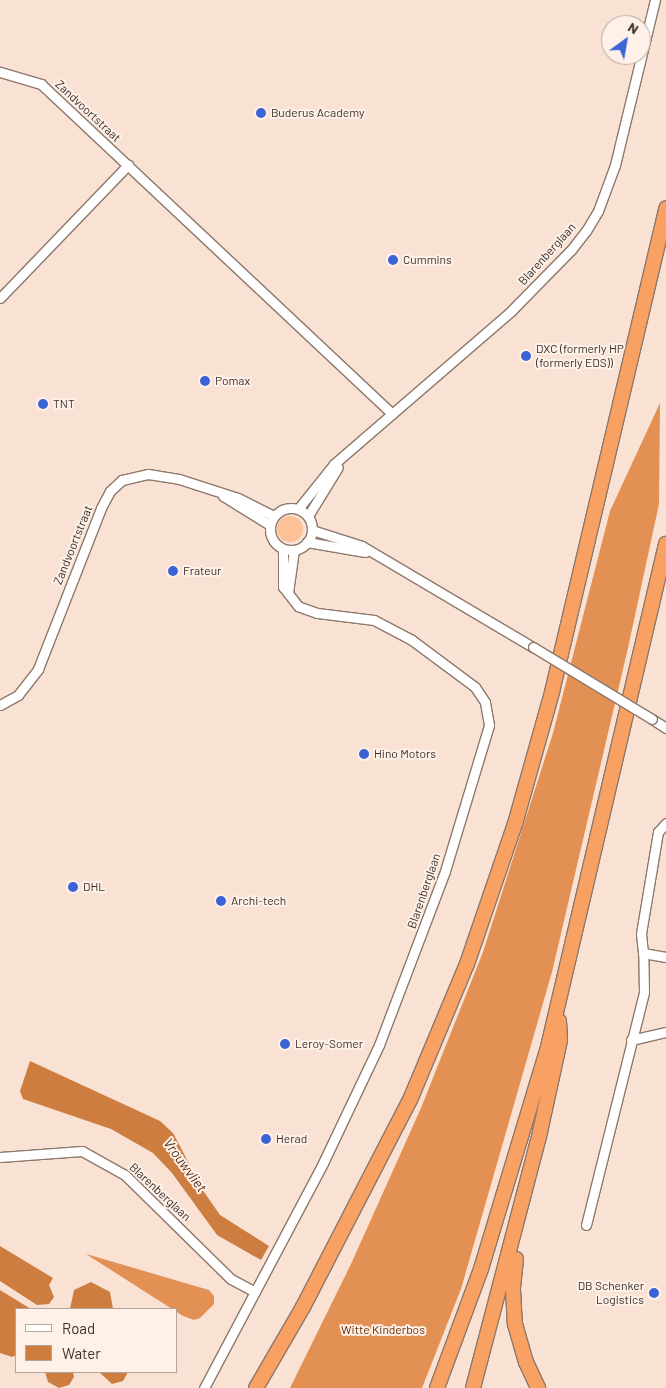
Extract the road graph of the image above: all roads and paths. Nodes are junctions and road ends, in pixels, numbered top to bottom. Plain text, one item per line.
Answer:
1 (655, 0) edge
2 (0, 72) edge
3 (128, 165) junction
4 (666, 208) edge
5 (0, 298) edge
6 (392, 414) junction
7 (346, 455) junction
8 (220, 494) junction
9 (298, 509) junction
10 (274, 516) junction
11 (308, 516) junction
12 (270, 525) junction
13 (312, 530) junction
14 (307, 542) junction
15 (666, 544) edge
16 (283, 549) junction
17 (294, 550) junction
18 (379, 556) junction
19 (288, 593) junction
20 (0, 705) edge
21 (666, 728) edge
22 (666, 823) edge
23 (643, 953) junction
24 (666, 957) edge
25 (558, 1010) junction
26 (666, 1032) edge
27 (631, 1040) junction
28 (552, 1073) junction
29 (0, 1158) edge
30 (586, 1225) dead end
31 (255, 1292) junction
32 (204, 1388) edge
33 (256, 1388) edge
34 (437, 1388) edge
35 (472, 1388) edge
36 (538, 1388) edge

1 - 6 street, Blarenberglaan
2 - 3 street, Zandvoortstraat
3 - 5 street
3 - 6 street, Zandvoortstraat
4 - 33 highway
6 - 7 street, Blarenberglaan
7 - 9 street, Blarenberglaan
7 - 11 street, Blarenberglaan
8 - 10 street, Zandvoortstraat
8 - 12 street, Zandvoortstraat
8 - 20 street, Zandvoortstraat
9 - 10 street
9 - 11 street
10 - 12 street
11 - 13 street
12 - 16 street
13 - 14 street
13 - 18 street
14 - 17 street
14 - 18 street
15 - 25 highway
16 - 17 street
16 - 19 street, Blarenberglaan
17 - 19 street
18 - 21 street, bridge
19 - 31 street, Blarenberglaan
22 - 23 street
23 - 24 street
23 - 27 street
25 - 28 highway
25 - 34 highway
26 - 27 street
27 - 30 street
28 - 35 highway
28 - 36 highway
29 - 31 street, Blarenberglaan
31 - 32 street, Blarenberglaan

